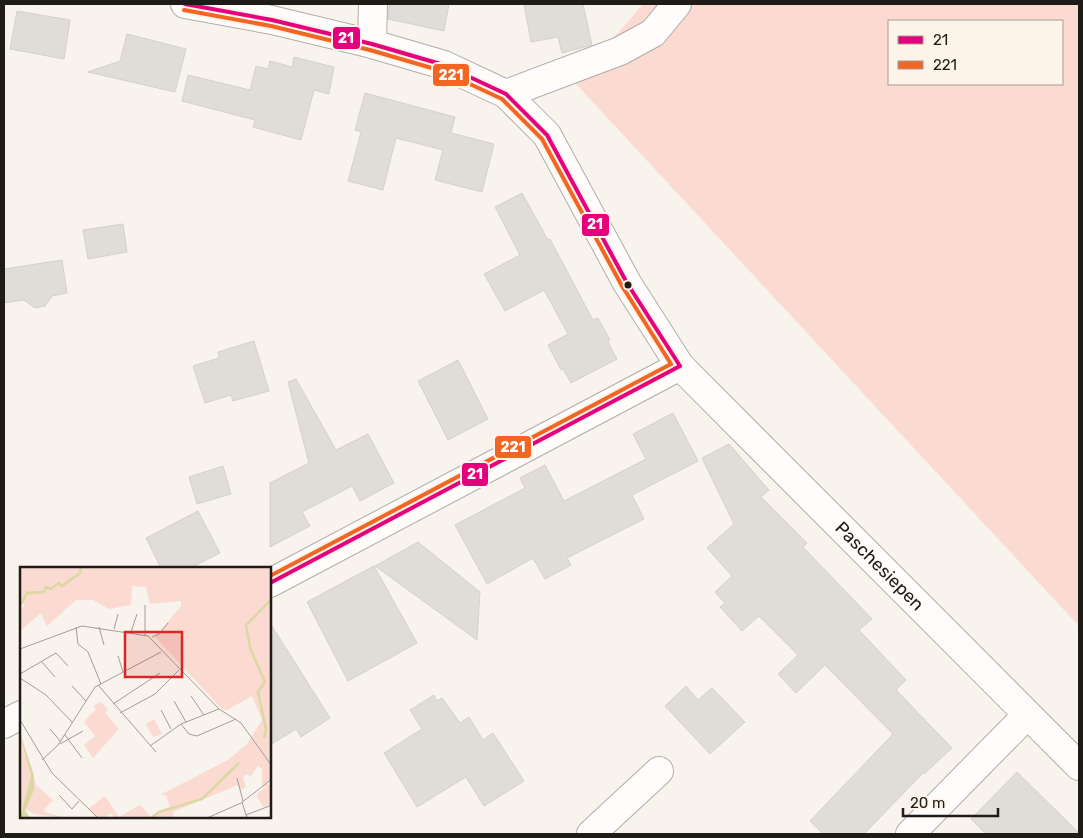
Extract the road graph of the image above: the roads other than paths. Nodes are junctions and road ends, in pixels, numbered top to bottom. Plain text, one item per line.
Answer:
1 (185, 4) edge
2 (373, 4) edge
3 (677, 4) edge
4 (372, 44) junction
5 (506, 94) junction
6 (680, 366) junction
7 (271, 582) edge
8 (1027, 715) junction
9 (20, 716) edge
10 (4, 724) edge
11 (1079, 766) edge
12 (659, 771) dead end
13 (591, 834) edge
14 (910, 834) edge

1 - 4 street
2 - 4 street
3 - 5 street
4 - 5 street
5 - 6 street, Paschesiepen
6 - 7 street
6 - 8 street, Paschesiepen
8 - 11 street, Paschesiepen
8 - 14 street
9 - 10 street
12 - 13 street

